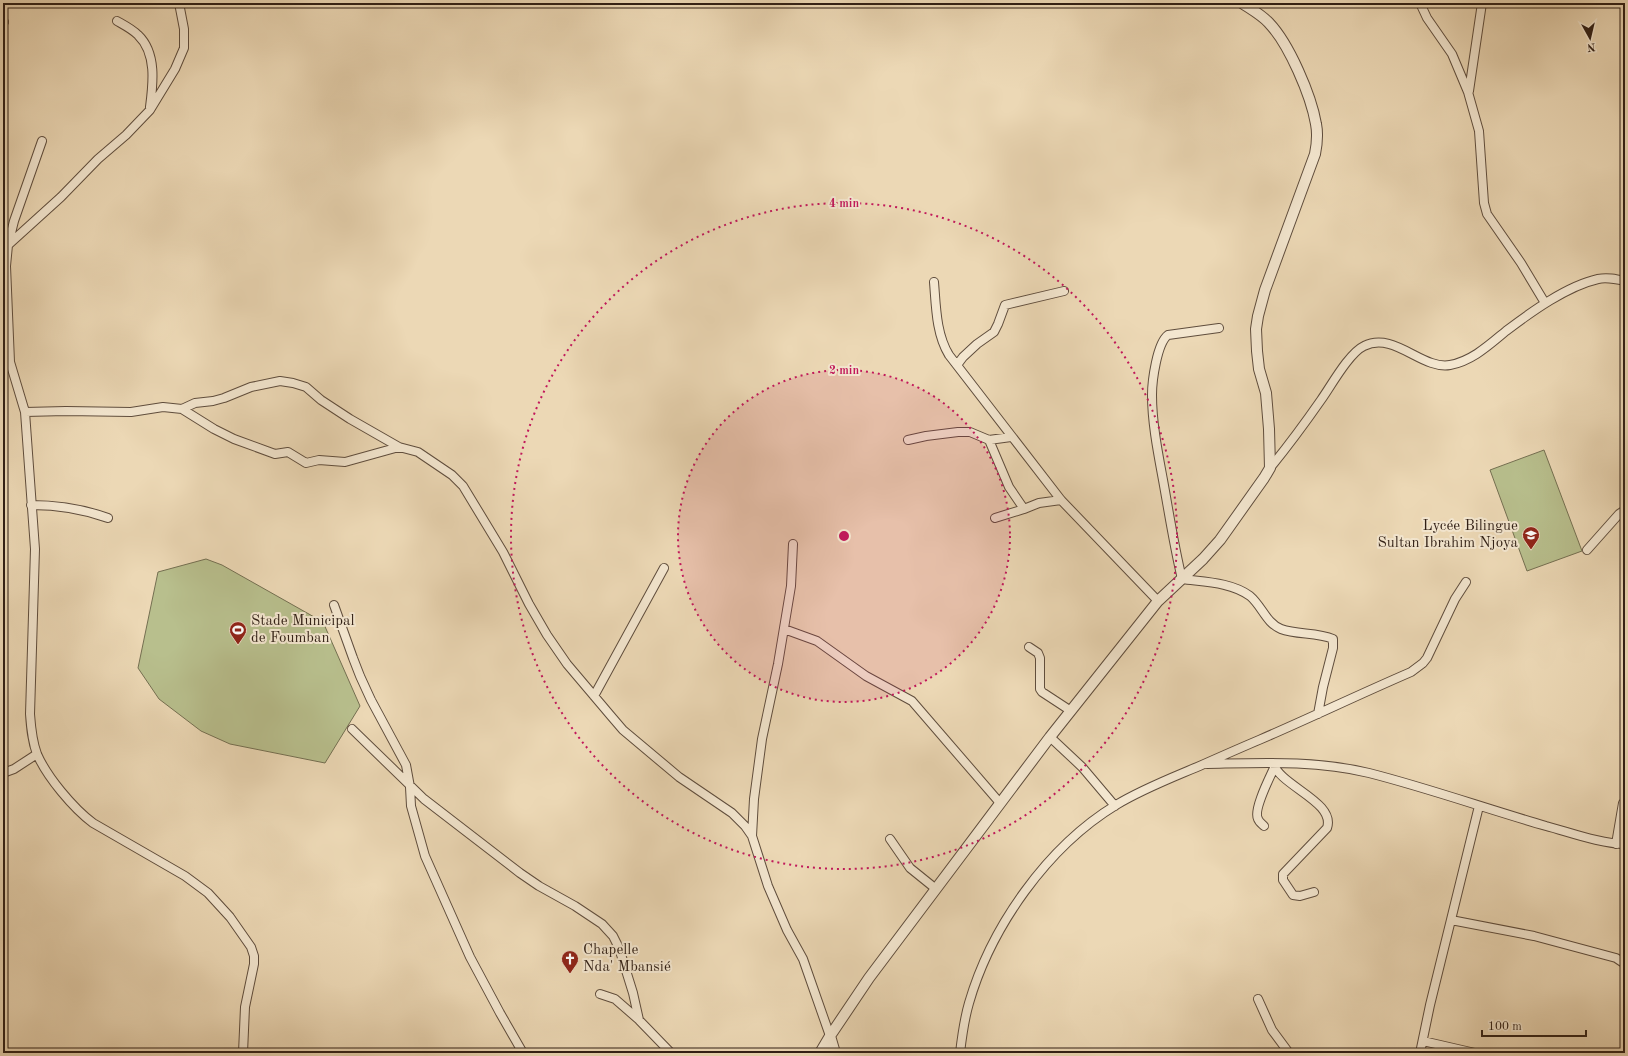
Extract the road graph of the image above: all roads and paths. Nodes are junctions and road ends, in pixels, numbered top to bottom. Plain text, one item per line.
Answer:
1 (179, 3) edge
2 (1242, 3) edge
3 (1420, 3) edge
4 (1482, 3) edge
5 (117, 21) dead end
6 (1468, 92) junction
7 (150, 110) junction
8 (42, 141) dead end
9 (8, 245) junction
10 (4, 265) edge
11 (1625, 281) edge
12 (934, 282) dead end
13 (1064, 292) dead end
14 (1545, 304) junction
15 (1220, 328) dead end
16 (957, 365) junction
17 (182, 409) junction
18 (25, 412) junction
19 (1012, 437) junction
20 (908, 440) dead end
21 (989, 440) junction
22 (399, 447) junction
23 (1270, 468) junction
24 (1061, 500) junction
25 (31, 505) junction
26 (1024, 509) junction
27 (1625, 510) edge
28 (108, 518) dead end
29 (995, 518) dead end
30 (792, 544) dead end
31 (1587, 550) dead end
32 (664, 568) dead end
33 (1182, 579) junction
34 (1466, 582) dead end
35 (1158, 601) junction
36 (334, 605) dead end
37 (784, 629) junction
38 (1029, 647) dead end
39 (594, 696) junction
40 (1071, 711) junction
41 (1318, 714) junction
42 (352, 729) dead end
43 (1050, 738) junction
44 (37, 754) junction
45 (1203, 764) junction
46 (1274, 765) junction
47 (3, 773) edge
48 (410, 787) junction
49 (1000, 803) junction
50 (1623, 803) dead end
51 (1115, 806) junction
52 (1479, 806) junction
53 (1264, 826) dead end
54 (752, 836) junction
55 (890, 839) dead end
56 (1616, 844) junction
57 (1625, 844) edge
58 (936, 889) junction
59 (1314, 892) dead end
60 (1451, 920) junction
61 (1625, 964) edge
62 (600, 994) dead end
63 (1258, 999) dead end
64 (639, 1020) junction
65 (830, 1036) junction
66 (1422, 1041) junction
67 (243, 1053) edge
68 (524, 1053) edge
69 (671, 1053) edge
70 (820, 1053) edge
71 (835, 1053) edge
72 (960, 1053) edge
73 (1290, 1053) edge
74 (1420, 1053) edge
75 (1475, 1053) edge

1 - 7 street
2 - 23 street
3 - 6 street
4 - 6 street
5 - 7 street
6 - 14 street
7 - 9 street
8 - 9 street
9 - 10 street
10 - 18 street
11 - 14 street
12 - 16 street
13 - 16 street
14 - 23 street
15 - 33 street
16 - 19 street
17 - 18 street
17 - 22 street
17 - 22 street
18 - 25 street
19 - 21 street
19 - 24 street
20 - 21 street
21 - 26 street
22 - 39 street
23 - 33 street
24 - 26 street
24 - 35 street
25 - 28 street
25 - 44 street
26 - 29 street
27 - 31 street
30 - 37 street
32 - 39 street
33 - 35 street
33 - 41 street
34 - 41 street
35 - 40 street
36 - 48 street
37 - 49 street
37 - 54 street
38 - 40 street
39 - 54 street
40 - 43 street
41 - 45 street
42 - 48 street
43 - 49 street
43 - 51 street
44 - 47 street
44 - 67 street
45 - 46 street
45 - 51 street
46 - 52 street
46 - 53 street
46 - 59 street
48 - 64 street
48 - 68 street
49 - 58 street
50 - 56 street
51 - 72 street
52 - 56 street
52 - 60 street
54 - 65 street
55 - 58 street
56 - 57 street
58 - 65 street
60 - 61 street
60 - 66 street
62 - 64 street
63 - 73 street
64 - 69 street
65 - 70 street
65 - 71 street
66 - 74 street
66 - 75 street

